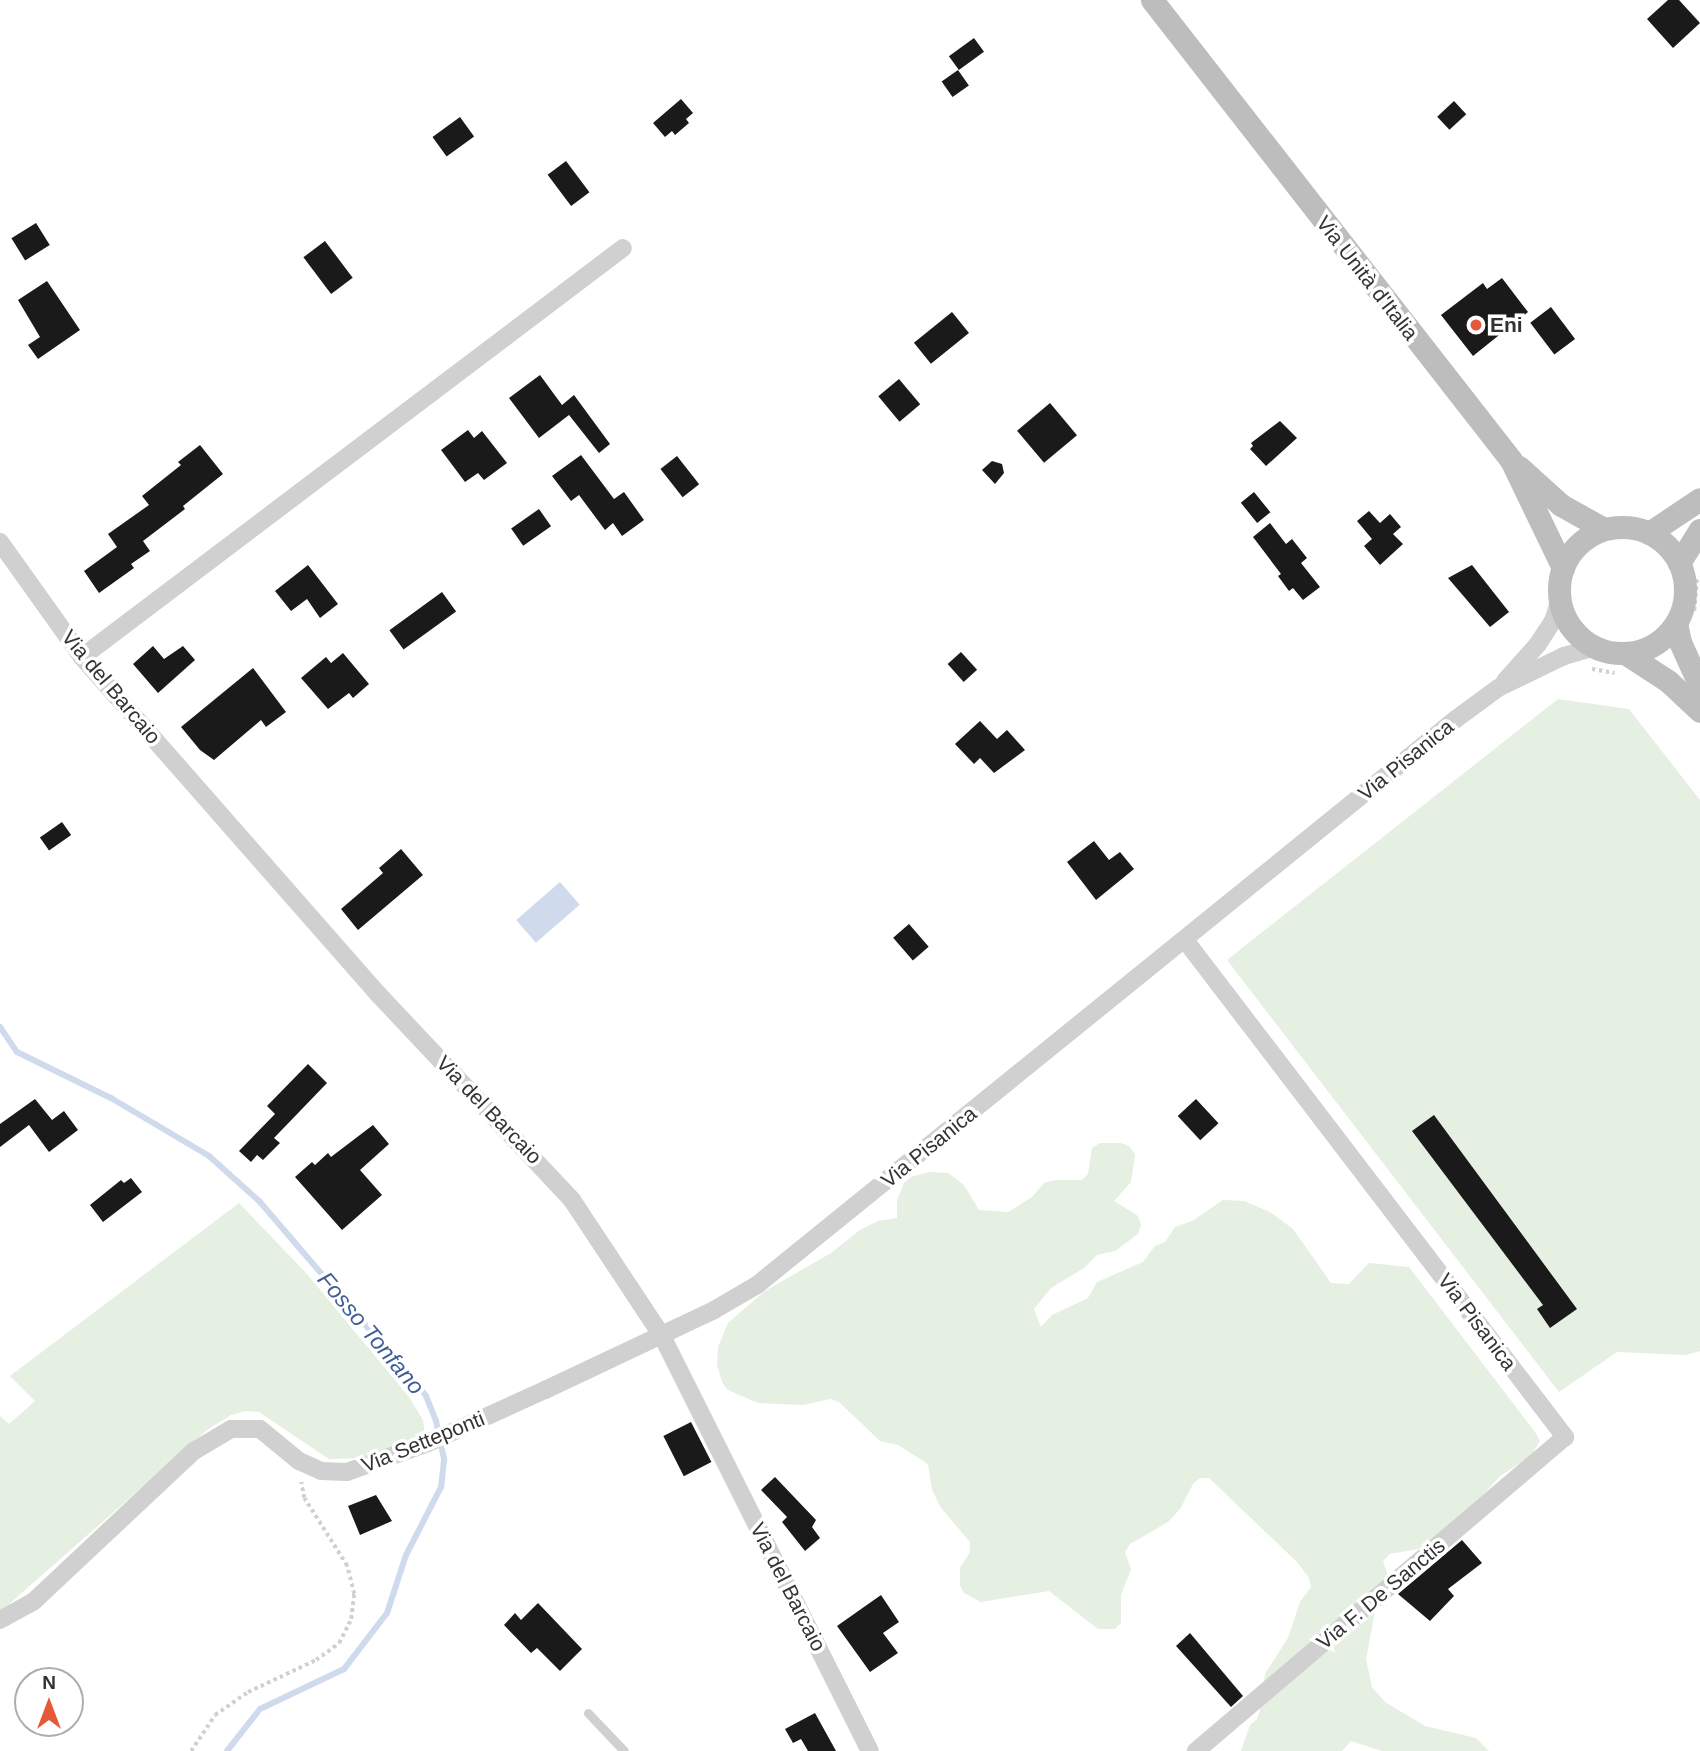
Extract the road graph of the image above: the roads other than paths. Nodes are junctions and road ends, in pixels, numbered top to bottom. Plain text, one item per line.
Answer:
1 (1152, 0) edge
2 (622, 248) dead end
3 (1511, 460) junction
4 (1700, 499) edge
5 (1604, 529) junction
6 (1700, 530) edge
7 (1649, 533) junction
8 (0, 542) edge
9 (1690, 563) edge
10 (1563, 568) junction
11 (1560, 599) junction
12 (1685, 622) junction
13 (82, 657) junction
14 (1590, 657) junction
15 (1624, 664) junction
16 (1700, 686) edge
17 (1498, 688) junction
18 (1700, 711) edge
19 (1185, 940) junction
20 (662, 1336) junction
21 (1565, 1437) joint
22 (0, 1620) edge
23 (588, 1713) dead end
24 (624, 1751) edge
25 (870, 1751) edge
26 (1196, 1751) edge

1 - 3 main road, Via Unità d'Italia
2 - 13 street
3 - 5 main road
3 - 10 main road, Via Unità d'Italia
4 - 7 main road
5 - 7 main road
5 - 10 main road
6 - 9 main road
7 - 9 main road
8 - 13 street, Via del Barcaio
9 - 12 main road
10 - 11 main road
11 - 14 main road
11 - 17 street, Via Pisanica
12 - 15 main road
12 - 16 main road
13 - 20 street, Via del Barcaio
14 - 15 main road
14 - 17 street, Via Pisanica
15 - 18 main road
17 - 19 street, Via Pisanica
19 - 20 street, Via Pisanica
19 - 21 street, Via Pisanica
20 - 22 street, Via Setteponti
20 - 25 street, Via del Barcaio
21 - 26 street, Via F. De Sanctis
23 - 24 lane

